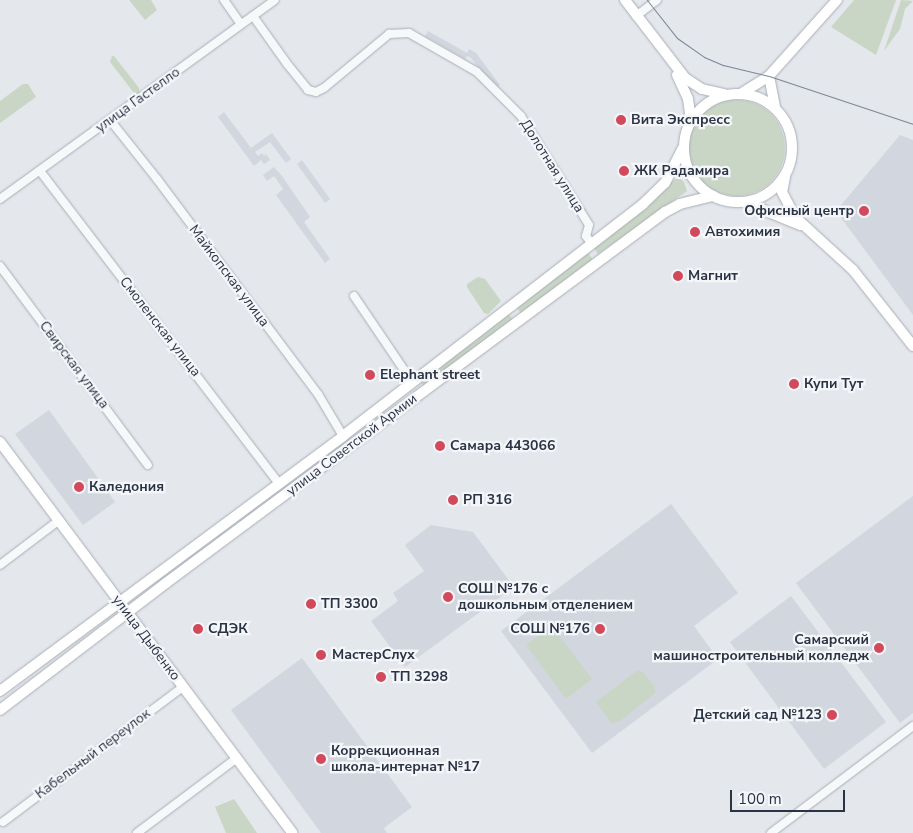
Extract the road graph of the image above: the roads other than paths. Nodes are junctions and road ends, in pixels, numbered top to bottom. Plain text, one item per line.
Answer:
1 (224, 0) edge
2 (275, 0) edge
3 (624, 0) edge
4 (657, 0) edge
5 (837, 0) edge
6 (253, 16) junction
7 (636, 16) junction
8 (242, 24) junction
9 (658, 44) junction
10 (770, 76) junction
11 (742, 93) junction
12 (725, 95) junction
13 (775, 108) junction
14 (110, 120) junction
15 (685, 133) junction
16 (683, 148) junction
17 (789, 167) junction
18 (40, 171) junction
19 (713, 196) junction
20 (0, 199) edge
21 (743, 202) junction
22 (804, 226) junction
23 (592, 244) junction
24 (0, 266) edge
25 (354, 296) dead end
26 (510, 307) junction
27 (520, 319) junction
28 (913, 346) edge
29 (413, 383) junction
30 (422, 392) junction
31 (343, 436) junction
32 (1, 445) edge
33 (148, 465) dead end
34 (279, 484) junction
35 (58, 521) junction
36 (0, 565) edge
37 (119, 603) junction
38 (127, 613) junction
39 (183, 687) junction
40 (0, 691) edge
41 (0, 710) edge
42 (913, 726) edge
43 (237, 758) junction
44 (3, 822) dead end
45 (137, 833) edge
46 (292, 833) edge
47 (771, 833) edge

1 - 8 street
2 - 6 street, улица Гастелло
3 - 7 main road
4 - 7 street
5 - 10 main road
6 - 8 street, улица Гастелло
6 - 23 street, Долотная улица
7 - 9 main road
8 - 14 street, улица Гастелло
9 - 12 main road
9 - 15 main road
10 - 11 main road
10 - 13 main road
11 - 12 main road
11 - 13 main road
12 - 15 main road
13 - 17 main road
14 - 18 street, улица Гастелло
14 - 31 street, Майкопская улица
15 - 16 main road
16 - 19 main road
16 - 23 main road, улица Советской Армии
17 - 21 main road
17 - 22 main road
18 - 20 street, улица Гастелло
18 - 34 street, Смоленская улица
19 - 21 main road
19 - 27 main road, улица Советской Армии
21 - 22 main road
22 - 28 main road
23 - 26 main road, улица Советской Армии
24 - 33 street, Свирская улица
25 - 29 street
26 - 27 main road
26 - 29 main road, улица Советской Армии
27 - 30 main road, улица Советской Армии
29 - 30 main road
29 - 31 main road, улица Советской Армии
30 - 38 main road, улица Советской Армии
31 - 34 main road, улица Советской Армии
32 - 35 main road, улица Дыбенко
34 - 37 main road, улица Советской Армии
35 - 36 street
35 - 37 main road, улица Дыбенко
37 - 38 main road, улица Дыбенко
37 - 40 main road, улица Советской Армии
38 - 39 main road, улица Дыбенко
38 - 41 main road, улица Советской Армии
39 - 43 main road, улица Дыбенко
39 - 44 street, Кабельный переулок
42 - 47 street
43 - 45 street
43 - 46 main road, улица Дыбенко

